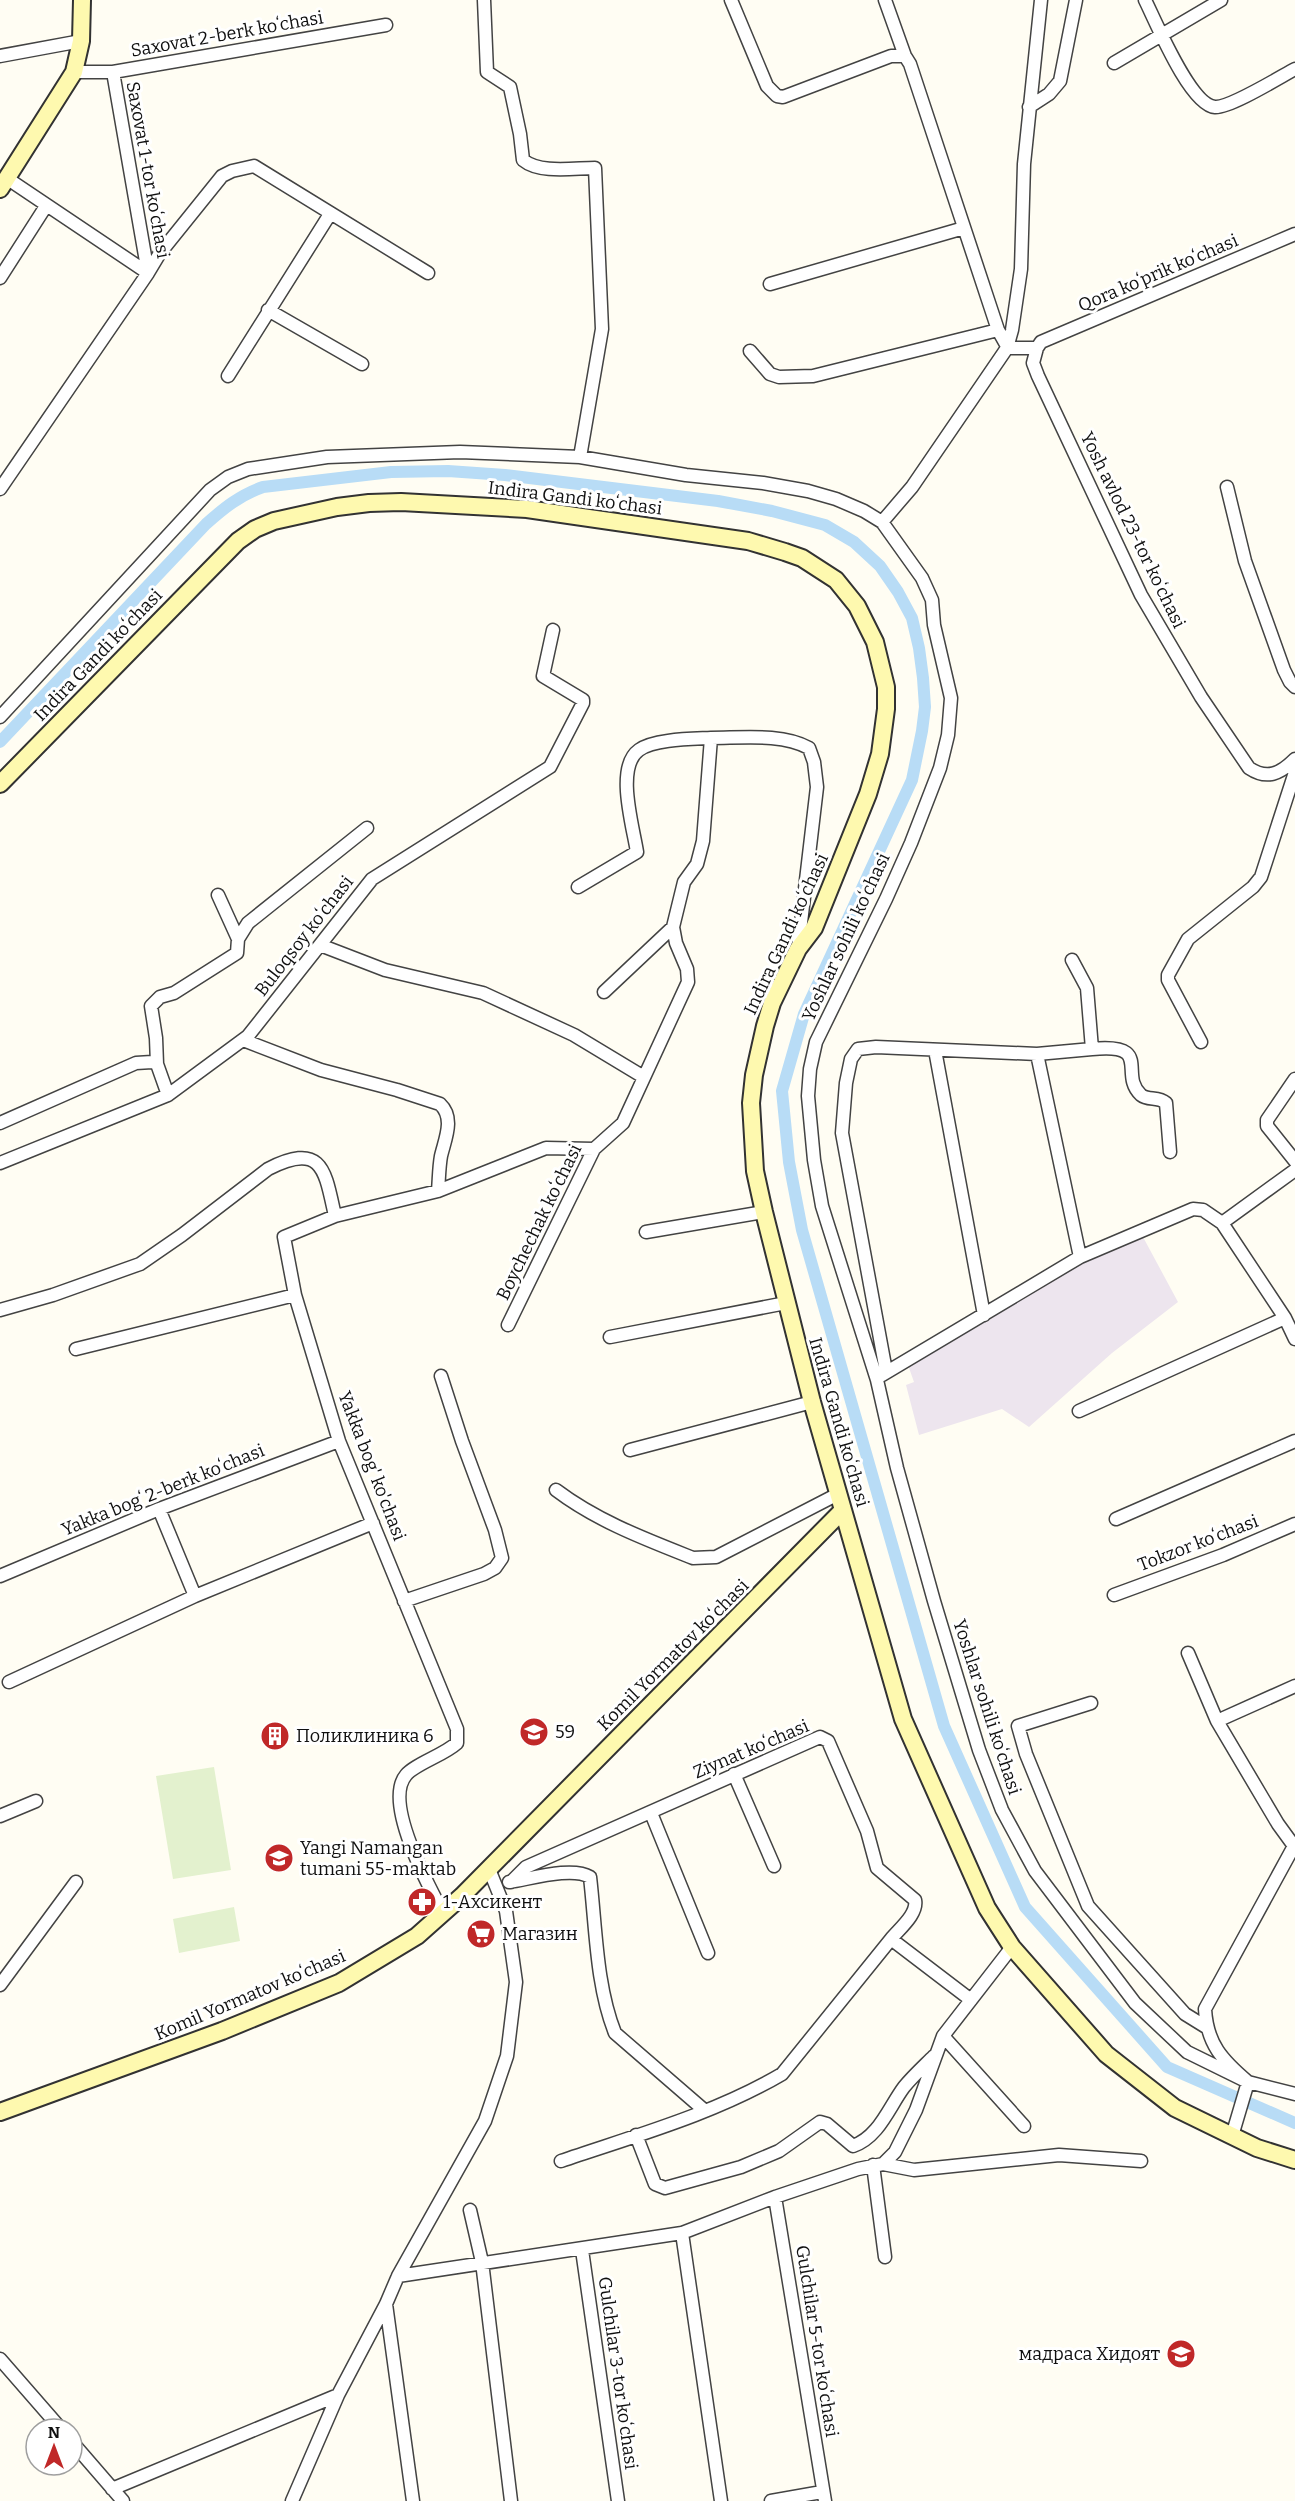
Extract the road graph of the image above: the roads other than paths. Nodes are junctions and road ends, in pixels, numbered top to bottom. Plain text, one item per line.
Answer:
1 (82, 0) edge
2 (484, 0) edge
3 (731, 0) edge
4 (885, 0) edge
5 (1041, 0) edge
6 (1076, 0) edge
7 (1146, 0) edge
8 (1221, 0) edge
9 (386, 25) dead end
10 (1163, 35) junction
11 (81, 40) junction
12 (0, 56) edge
13 (905, 56) junction
14 (1114, 63) dead end
15 (1295, 69) edge
16 (74, 72) junction
17 (113, 72) junction
18 (1029, 107) junction
19 (4, 184) edge
20 (46, 206) junction
21 (330, 214) junction
22 (964, 228) junction
23 (1295, 234) edge
24 (148, 273) junction
25 (428, 273) dead end
26 (0, 278) edge
27 (770, 284) dead end
28 (268, 310) junction
29 (998, 330) junction
30 (1019, 348) junction
31 (750, 351) dead end
32 (363, 364) dead end
33 (228, 376) dead end
34 (580, 457) junction
35 (1227, 487) dead end
36 (0, 489) edge
37 (882, 522) junction
38 (553, 630) dead end
39 (1295, 687) edge
40 (0, 717) edge
41 (711, 738) junction
42 (1295, 759) edge
43 (1295, 772) edge
44 (0, 784) edge
45 (1295, 805) edge
46 (1283, 812) junction
47 (367, 828) dead end
48 (578, 887) dead end
49 (218, 895) dead end
50 (673, 927) junction
51 (238, 939) junction
52 (320, 945) junction
53 (798, 949) junction
54 (1072, 960) dead end
55 (604, 992) dead end
56 (243, 1040) junction
57 (1201, 1042) dead end
58 (1092, 1049) junction
59 (935, 1050) junction
60 (1037, 1054) junction
61 (157, 1064) junction
62 (642, 1076) junction
63 (1295, 1079) edge
64 (168, 1095) junction
65 (0, 1123) edge
66 (594, 1149) junction
67 (1170, 1152) dead end
68 (1295, 1161) edge
69 (0, 1163) edge
70 (1295, 1170) edge
71 (438, 1191) junction
72 (764, 1212) junction
73 (335, 1216) junction
74 (1222, 1223) junction
75 (646, 1232) dead end
76 (1080, 1257) junction
77 (295, 1295) junction
78 (786, 1303) junction
79 (0, 1310) edge
80 (984, 1315) junction
81 (1285, 1318) junction
82 (508, 1325) dead end
83 (609, 1337) dead end
84 (1295, 1339) edge
85 (76, 1349) dead end
86 (881, 1375) junction
87 (441, 1376) dead end
88 (812, 1402) junction
89 (1079, 1411) dead end
90 (339, 1441) junction
91 (1295, 1441) edge
92 (630, 1450) dead end
93 (556, 1490) dead end
94 (838, 1494) junction
95 (159, 1509) junction
96 (843, 1510) junction
97 (1116, 1520) dead end
98 (373, 1522) junction
99 (1295, 1524) edge
100 (0, 1576) edge
101 (1114, 1595) dead end
102 (195, 1596) junction
103 (404, 1601) junction
104 (1188, 1653) dead end
105 (9, 1682) dead end
106 (1295, 1686) edge
107 (1091, 1703) dead end
108 (1217, 1721) junction
109 (734, 1774) junction
110 (36, 1801) dead end
111 (651, 1813) junction
112 (0, 1816) edge
113 (1295, 1845) edge
114 (774, 1866) dead end
115 (492, 1877) junction
116 (76, 1882) dead end
117 (511, 1882) junction
118 (444, 1913) junction
119 (891, 1939) junction
120 (1012, 1947) junction
121 (708, 1953) dead end
122 (0, 1985) edge
123 (971, 2000) junction
124 (1206, 2027) junction
125 (943, 2036) junction
126 (938, 2050) junction
127 (1248, 2082) junction
128 (1295, 2094) edge
129 (704, 2110) junction
130 (0, 2112) edge
131 (1024, 2126) dead end
132 (1234, 2129) junction
133 (636, 2135) junction
134 (1295, 2160) edge
135 (561, 2161) dead end
136 (1141, 2161) dead end
137 (878, 2165) junction
138 (775, 2197) junction
139 (470, 2210) dead end
140 (682, 2234) junction
141 (582, 2250) junction
142 (885, 2257) dead end
143 (482, 2262) junction
144 (398, 2276) junction
145 (386, 2304) junction
146 (0, 2359) edge
147 (338, 2395) junction
148 (51, 2417) edge
149 (84, 2456) edge
150 (112, 2489) junction
151 (824, 2496) edge
152 (123, 2501) edge
153 (292, 2501) edge
154 (412, 2501) edge
155 (512, 2501) edge
156 (618, 2501) edge
157 (721, 2501) edge
158 (771, 2501) edge

1 - 11 street
2 - 34 street
3 - 13 street
4 - 13 street
5 - 18 street
6 - 18 street
7 - 10 street
8 - 10 street
9 - 17 street, Saxovat 2-berk koʻchasi
10 - 14 street
10 - 15 street
11 - 12 street
11 - 16 street
13 - 22 street
16 - 17 street, Saxovat 2-berk koʻchasi
16 - 19 street
17 - 24 street, Saxovat 1-tor koʻchasi
18 - 30 street
19 - 20 street, Saxovat 1-tor koʻchasi
20 - 24 street, Saxovat 1-tor koʻchasi
20 - 26 street
21 - 24 street
21 - 25 street
21 - 28 street
22 - 27 street
22 - 29 street
23 - 30 street, Qora koʻprik koʻchasi
24 - 36 street, Saxovat 1-tor koʻchasi
28 - 32 street
28 - 33 street
29 - 30 street
29 - 31 street
30 - 37 street
30 - 42 street, Yosh avlod 23-tor koʻchasi
34 - 37 street
34 - 40 street
35 - 39 street
37 - 86 street, Yoshlar sohili koʻchasi
38 - 52 street, Buloqsoy koʻchasi
41 - 48 street
41 - 50 street, Boychechak koʻchasi
41 - 53 street
43 - 46 street
44 - 53 street, Indira Gandi koʻchasi
45 - 46 street
46 - 57 street
47 - 51 street
49 - 51 street
50 - 55 street
50 - 62 street, Boychechak koʻchasi
51 - 61 street
52 - 56 street, Buloqsoy koʻchasi
52 - 62 street
53 - 72 street, Indira Gandi koʻchasi
54 - 58 street
56 - 64 street, Buloqsoy koʻchasi
56 - 71 street
58 - 60 street, Yoshlar sohili koʻchasi
58 - 67 street, Yoshlar sohili koʻchasi
59 - 60 street, Yoshlar sohili koʻchasi
59 - 80 street
59 - 86 street, Yoshlar sohili koʻchasi
60 - 76 street
61 - 64 street
61 - 65 street
62 - 66 street, Boychechak koʻchasi
63 - 68 street
64 - 69 street, Buloqsoy koʻchasi
66 - 71 street, Yakka bog' ko'chasi
66 - 82 street, Boychechak koʻchasi
70 - 74 street
71 - 73 street, Yakka bog' ko'chasi
72 - 75 street
72 - 78 street, Indira Gandi koʻchasi
73 - 77 street, Yakka bog' ko'chasi
73 - 79 street
74 - 76 street
74 - 81 street
76 - 80 street
77 - 85 street
77 - 90 street, Yakka bog' ko'chasi
78 - 83 street
78 - 88 street, Indira Gandi koʻchasi
80 - 86 street
81 - 84 street
81 - 89 street
86 - 127 street, Yoshlar sohili koʻchasi
87 - 103 street
88 - 92 street
88 - 94 street, Indira Gandi koʻchasi
90 - 95 street, Yakka bogʻ 2-berk koʻchasi
90 - 98 street, Yakka bog' ko'chasi
91 - 97 street
93 - 94 street
94 - 96 street, Indira Gandi koʻchasi
95 - 100 street, Yakka bogʻ 2-berk koʻchasi
95 - 102 street
96 - 115 street, Komil Yormatov koʻchasi
96 - 120 street, Indira Gandi koʻchasi
98 - 102 street
98 - 103 street, Yakka bog' ko'chasi
99 - 101 street, Tokzor koʻchasi
102 - 105 street
103 - 118 street, Yakka bog' ko'chasi
104 - 108 street
106 - 108 street
107 - 124 street
108 - 113 street
109 - 111 street, Ziynat koʻchasi
109 - 114 street
109 - 119 street, Ziynat koʻchasi
110 - 112 street
111 - 117 street, Ziynat koʻchasi
111 - 121 street
113 - 124 street
115 - 117 street
115 - 118 street, Komil Yormatov koʻchasi
115 - 144 street
116 - 122 street
117 - 129 street
118 - 130 street, Komil Yormatov koʻchasi
119 - 123 street
119 - 129 street, Ziynat koʻchasi
120 - 123 street
120 - 132 street, Indira Gandi koʻchasi
123 - 125 street
124 - 127 street
125 - 126 street
125 - 131 street
126 - 133 street
126 - 137 street
127 - 128 street, Yoshlar sohili koʻchasi
127 - 132 street
129 - 133 street, Ziynat koʻchasi
132 - 134 street, Indira Gandi koʻchasi
133 - 135 street, Ziynat koʻchasi
136 - 137 street
137 - 138 street
137 - 142 street
138 - 140 street
138 - 151 street, Gulchilar 5-tor koʻchasi
139 - 143 street
140 - 141 street
140 - 157 street
141 - 143 street
141 - 156 street, Gulchilar 3-tor koʻchasi
143 - 144 street
143 - 155 street
144 - 145 street
145 - 147 street
145 - 154 street
146 - 148 street
147 - 150 street
147 - 153 street
149 - 150 street
150 - 152 street
151 - 158 street

